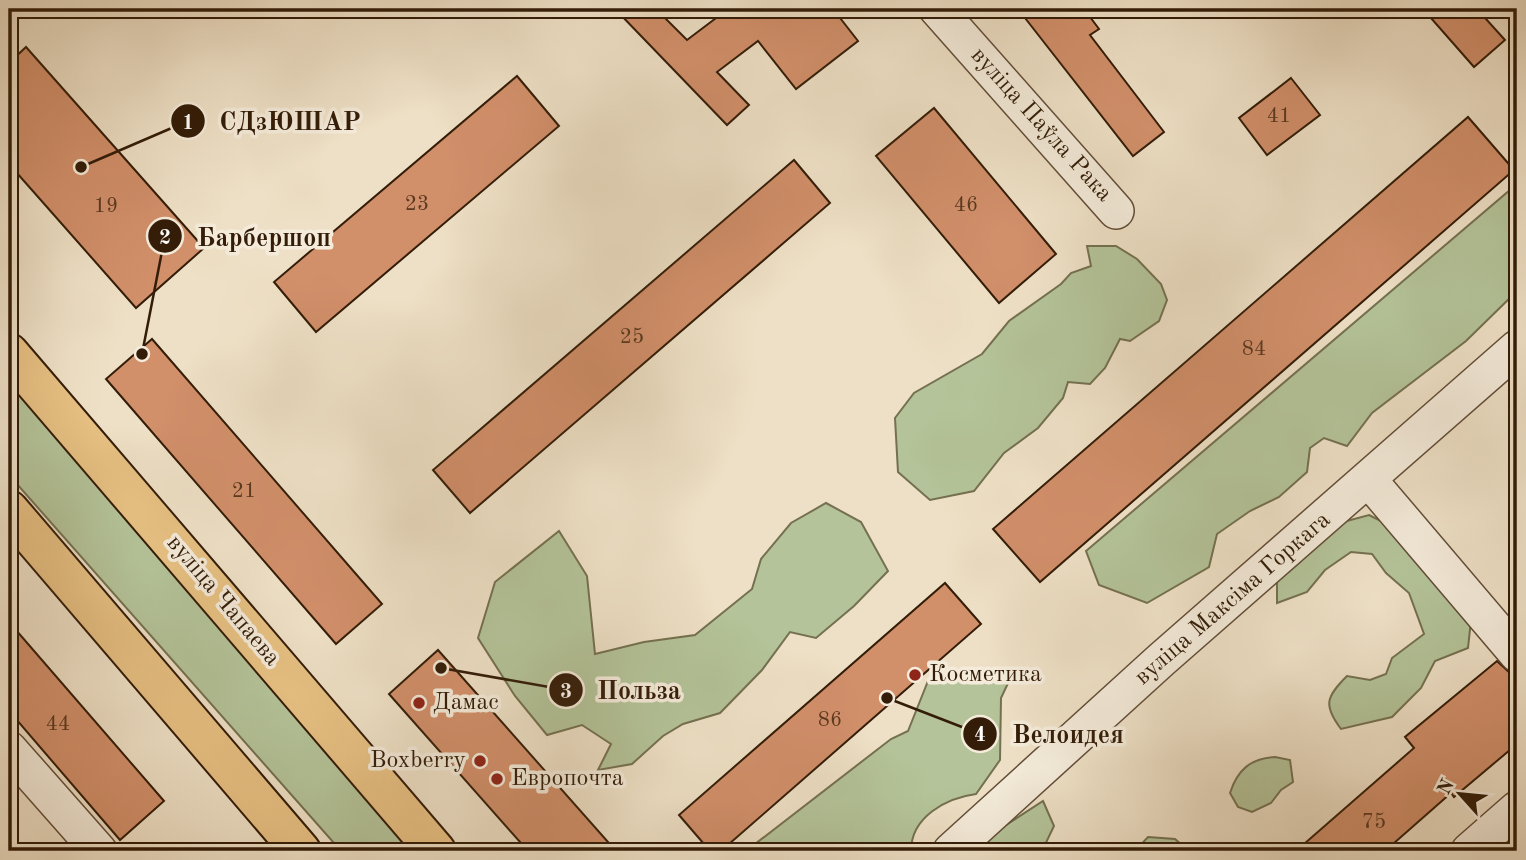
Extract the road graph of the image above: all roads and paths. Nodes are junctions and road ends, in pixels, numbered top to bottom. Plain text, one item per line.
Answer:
1 (937, 9) edge
2 (1116, 211) dead end
3 (1517, 348) edge
4 (9, 353) edge
5 (1369, 480) junction
6 (9, 510) edge
7 (1517, 654) edge
8 (9, 749) edge
9 (1517, 810) edge
10 (99, 851) edge
11 (301, 851) edge
12 (436, 851) edge
13 (951, 851) edge
14 (1469, 851) edge

1 - 2 street, вуліца Паўла Рака
3 - 5 street, вуліца Максіма Горкага
4 - 12 main road, вуліца Чапаева
5 - 7 street
5 - 13 street, вуліца Максіма Горкага
6 - 11 main road
8 - 10 street
9 - 14 street

